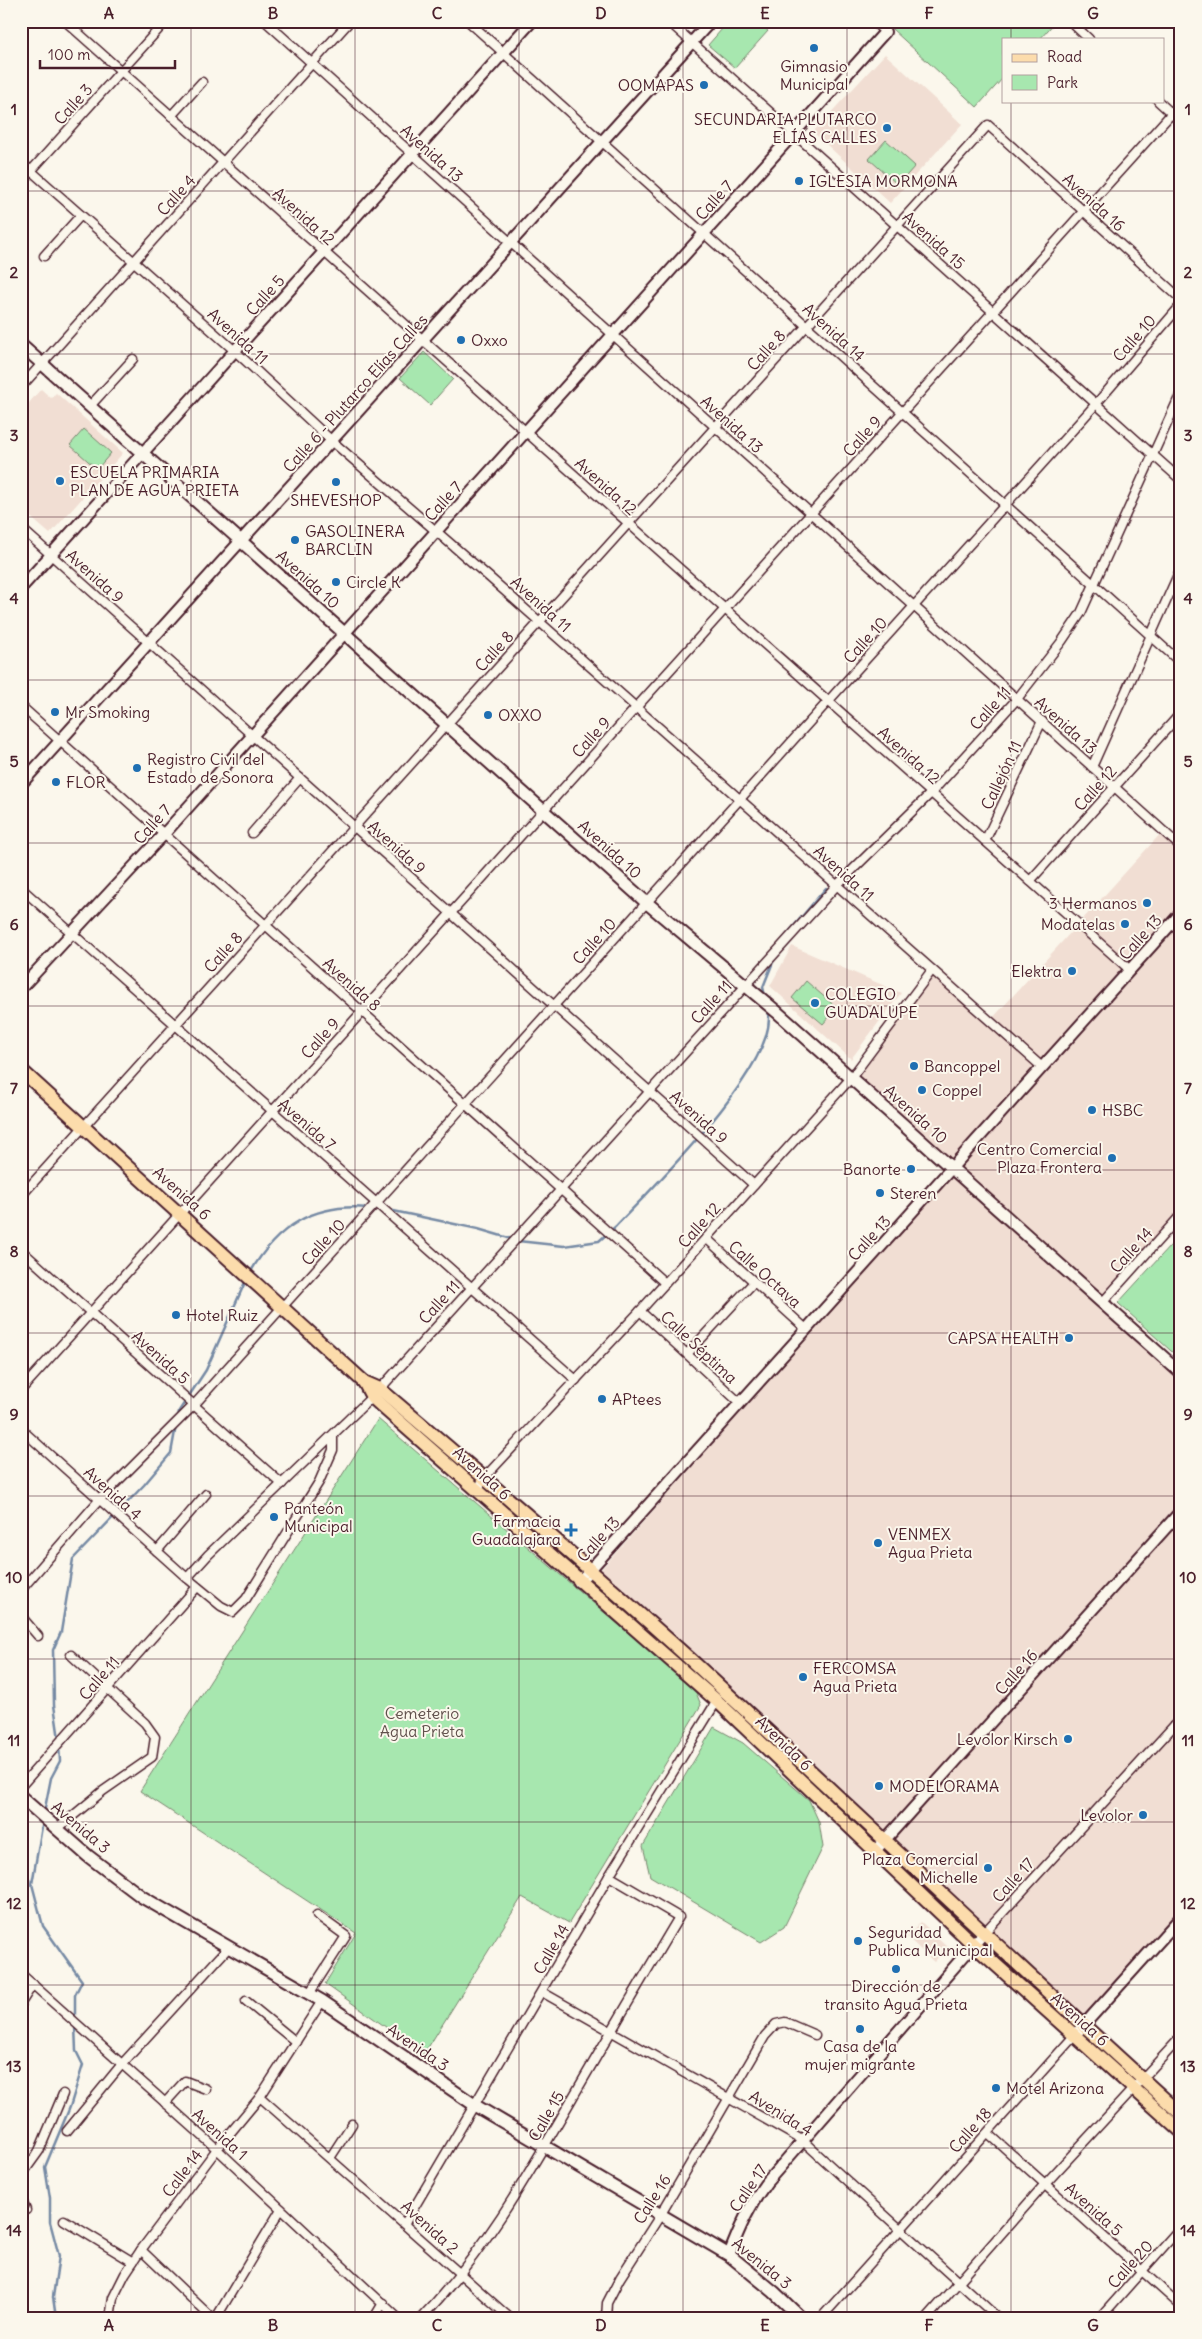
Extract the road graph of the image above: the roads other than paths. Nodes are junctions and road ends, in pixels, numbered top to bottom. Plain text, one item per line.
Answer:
1 (65, 21) edge
2 (166, 21) edge
3 (265, 21) edge
4 (350, 21) edge
5 (468, 21) edge
6 (532, 21) edge
7 (668, 21) edge
8 (711, 21) edge
9 (872, 21) edge
10 (1076, 23) edge
11 (885, 32) joint
12 (1088, 38) edge
13 (692, 43) junction
14 (503, 53) junction
15 (312, 64) junction
16 (121, 71) junction
17 (202, 82) dead end
18 (1159, 102) edge
19 (1181, 103) edge
20 (1171, 113) junction
21 (171, 116) junction
22 (1181, 122) edge
23 (988, 125) joint
24 (794, 133) junction
25 (602, 142) junction
26 (412, 154) junction
27 (21, 162) edge
28 (224, 162) junction
29 (31, 171) junction
30 (21, 182) edge
31 (1084, 211) junction
32 (81, 215) junction
33 (897, 225) junction
34 (704, 234) junction
35 (511, 243) junction
36 (324, 252) junction
37 (44, 256) dead end
38 (134, 262) junction
39 (1181, 299) edge
40 (1181, 305) edge
41 (993, 311) junction
42 (806, 326) junction
43 (613, 335) junction
44 (423, 340) junction
45 (21, 345) edge
46 (235, 351) junction
47 (133, 359) dead end
48 (42, 364) junction
49 (21, 387) edge
50 (1181, 393) edge
51 (1096, 404) junction
52 (90, 406) junction
53 (903, 412) junction
54 (715, 427) junction
55 (526, 432) junction
56 (333, 442) junction
57 (143, 453) junction
58 (1154, 456) junction
59 (1181, 480) edge
60 (1005, 505) junction
61 (811, 513) junction
62 (628, 523) junction
63 (21, 528) edge
64 (437, 530) junction
65 (242, 542) junction
66 (51, 555) junction
67 (1181, 568) edge
68 (1094, 585) junction
69 (21, 588) edge
70 (914, 606) junction
71 (725, 609) junction
72 (540, 621) junction
73 (344, 633) junction
74 (1151, 637) junction
75 (149, 643) junction
76 (1181, 663) edge
77 (1017, 699) junction
78 (828, 702) junction
79 (21, 706) edge
80 (636, 707) junction
81 (1181, 713) edge
82 (1042, 721) junction
83 (446, 724) junction
84 (252, 736) junction
85 (60, 741) junction
86 (1092, 767) junction
87 (300, 778) junction
88 (21, 784) edge
89 (1114, 787) junction
90 (930, 793) junction
91 (740, 799) junction
92 (543, 811) junction
93 (354, 827) junction
94 (252, 833) dead end
95 (164, 834) junction
96 (985, 841) junction
97 (1181, 847) edge
98 (1030, 881) junction
99 (837, 884) junction
100 (21, 888) edge
101 (647, 903) junction
102 (451, 913) junction
103 (1181, 913) edge
104 (266, 925) junction
105 (72, 933) junction
106 (932, 970) junction
107 (1130, 970) junction
108 (745, 985) junction
109 (21, 988) edge
110 (554, 1006) junction
111 (362, 1012) junction
112 (175, 1025) junction
113 (1042, 1067) junction
114 (21, 1070) edge
115 (851, 1078) junction
116 (650, 1092) junction
117 (466, 1104) junction
118 (272, 1112) junction
119 (84, 1126) junction
120 (952, 1167) junction
121 (754, 1185) junction
122 (559, 1189) junction
123 (21, 1196) edge
124 (376, 1204) junction
125 (180, 1213) junction
126 (1181, 1215) edge
127 (706, 1238) junction
128 (21, 1250) edge
129 (754, 1282) junction
130 (665, 1283) junction
131 (470, 1287) junction
132 (1102, 1303) junction
133 (282, 1306) junction
134 (640, 1311) junction
135 (91, 1313) junction
136 (806, 1329) junction
137 (687, 1354) junction
138 (1181, 1373) edge
139 (576, 1380) junction
140 (21, 1390) edge
141 (376, 1393) junction
142 (740, 1403) junction
143 (194, 1405) junction
144 (21, 1429) edge
145 (333, 1436) junction
146 (484, 1478) junction
147 (282, 1484) junction
148 (477, 1491) junction
149 (206, 1494) dead end
150 (102, 1501) junction
151 (1181, 1511) edge
152 (157, 1551) junction
153 (589, 1571) junction
154 (187, 1578) junction
155 (579, 1582) junction
156 (198, 1587) junction
157 (21, 1590) edge
158 (21, 1616) edge
159 (38, 1636) dead end
160 (71, 1655) dead end
161 (107, 1691) junction
162 (720, 1696) junction
163 (1181, 1718) edge
164 (21, 1786) edge
165 (21, 1797) edge
166 (53, 1825) junction
167 (884, 1841) junction
168 (874, 1852) junction
169 (609, 1876) junction
170 (316, 1915) dead end
171 (1181, 1916) edge
172 (983, 1934) junction
173 (975, 1946) junction
174 (229, 1947) junction
175 (21, 1974) edge
176 (33, 1984) junction
177 (542, 1992) junction
178 (309, 1994) junction
179 (246, 2001) dead end
180 (322, 2001) junction
181 (21, 2003) edge
182 (1083, 2025) junction
183 (612, 2030) junction
184 (815, 2035) dead end
185 (1074, 2036) junction
186 (1181, 2037) edge
187 (296, 2042) junction
188 (122, 2064) junction
189 (1138, 2084) junction
190 (206, 2090) dead end
191 (63, 2094) dead end
192 (260, 2097) junction
193 (730, 2098) junction
194 (165, 2102) junction
195 (476, 2106) junction
196 (1181, 2114) edge
197 (352, 2124) dead end
198 (67, 2131) dead end
199 (1181, 2131) edge
200 (988, 2134) junction
201 (802, 2140) junction
202 (545, 2146) junction
203 (217, 2149) junction
204 (330, 2158) junction
205 (21, 2176) edge
206 (1045, 2184) junction
207 (21, 2198) edge
208 (281, 2209) junction
209 (26, 2210) dead end
210 (661, 2214) junction
211 (64, 2220) dead end
212 (405, 2223) junction
213 (1181, 2227) edge
214 (900, 2229) junction
215 (141, 2250) junction
216 (729, 2256) junction
217 (133, 2262) junction
218 (1143, 2271) junction
219 (461, 2274) junction
220 (958, 2281) junction
221 (382, 2303) junction
222 (1181, 2306) edge
223 (110, 2318) edge
224 (214, 2318) edge
225 (374, 2318) edge
226 (398, 2318) edge
227 (421, 2318) edge
228 (510, 2318) edge
229 (606, 2318) edge
230 (801, 2318) edge
231 (821, 2318) edge
232 (927, 2318) edge
233 (998, 2318) edge
234 (1100, 2318) edge

1 - 16 street, Avenida 12
2 - 16 street, Calle 3
3 - 15 street, Avenida 13
4 - 15 street, Calle 4
5 - 14 street, Avenida 14
6 - 14 street, Calle 5
7 - 13 street, Avenida 15
8 - 13 street, Calle 6 - Plutarco Elías Calles
9 - 11 street
10 - 12 street
11 - 24 street, Calle 7
13 - 24 street, Avenida 15
13 - 25 street, Calle 6 - Plutarco Elías Calles
14 - 25 street, Avenida 14
14 - 26 street, Calle 5
15 - 26 street, Avenida 13
15 - 28 street, Calle 4
16 - 21 street, Avenida 12
16 - 29 street, Calle 3
17 - 21 street
18 - 20 street
19 - 20 street, Calle 9
20 - 22 street
20 - 31 street, Calle 9
21 - 28 street, Avenida 12
23 - 31 street, Avenida 16
23 - 33 street, Calle 8
24 - 33 street, Avenida 15
24 - 34 street, Calle 7
25 - 34 street, Avenida 14
25 - 35 street, Calle 6 - Plutarco Elías Calles
26 - 35 street, Avenida 13
26 - 36 street, Calle 5
27 - 29 street, Avenida 11
28 - 36 street, Avenida 12
28 - 38 street, Calle 4
29 - 30 street, Calle 3
29 - 32 street, Avenida 11
31 - 39 street, Avenida 16
31 - 41 street, Calle 9
32 - 37 street
32 - 38 street, Avenida 11
33 - 41 street, Avenida 15
33 - 42 street, Calle 8
34 - 42 street, Avenida 14
34 - 43 street, Calle 7
35 - 43 street, Avenida 13
35 - 44 street, Calle 6 - Plutarco Elías Calles
36 - 44 street, Avenida 12
36 - 46 street, Calle 5
38 - 46 street, Avenida 11
38 - 48 street, Calle 4
40 - 51 street, Calle 10
41 - 51 street, Avenida 15
41 - 53 street, Calle 9
42 - 53 street, Avenida 14
42 - 54 street, Calle 8
43 - 54 street, Avenida 13
43 - 55 street, Calle 7
44 - 55 street, Avenida 12
44 - 56 street, Calle 6 - Plutarco Elías Calles
45 - 48 main road, Avenida 10
46 - 56 street, Avenida 11
46 - 57 street, Calle 5
47 - 52 street
48 - 49 street, Calle 4
48 - 52 main road, Avenida 10
50 - 58 street, Calle 11
51 - 58 street, Avenida 15
51 - 60 street, Calle 10
52 - 57 main road, Avenida 10
53 - 60 street, Avenida 14
53 - 61 street, Calle 9
54 - 61 street, Avenida 13
54 - 62 street, Calle 8
55 - 62 street, Avenida 12
55 - 64 street, Calle 7
56 - 64 street, Avenida 11
56 - 65 street, Calle 6 - Plutarco Elías Calles
57 - 65 main road, Avenida 10
57 - 66 street, Calle 5
58 - 59 street, Avenida 15
58 - 68 street, Calle 11
60 - 68 street, Avenida 14
60 - 70 street, Calle 10
61 - 70 street, Avenida 13
61 - 71 street, Calle 9
62 - 71 street, Avenida 12
62 - 72 street, Calle 8
63 - 66 street, Avenida 9
64 - 72 street, Avenida 11
64 - 73 street, Calle 7
65 - 73 main road, Avenida 10
65 - 75 street, Calle 6 - Plutarco Elías Calles
66 - 69 street, Calle 5
66 - 75 street, Avenida 9
67 - 74 street
68 - 74 street, Avenida 14
68 - 77 street, Calle 11
70 - 77 street, Avenida 13
70 - 78 street, Calle 10
71 - 78 street, Avenida 12
71 - 80 street, Calle 9
72 - 80 street, Avenida 11
72 - 83 street, Calle 8
73 - 83 main road, Avenida 10
73 - 84 street, Calle 7
74 - 76 street, Avenida 14
74 - 86 street
75 - 84 street, Avenida 9
75 - 85 street, Calle 6 - Plutarco Elías Calles
77 - 82 street, Avenida 13
77 - 90 street, Calle 11
78 - 90 street, Avenida 12
78 - 91 street, Calle 10
79 - 85 street, Avenida 8
80 - 91 street, Avenida 11
80 - 92 street, Calle 9
81 - 89 street, Calle 12
82 - 86 street, Avenida 13
82 - 96 street, Callejón 11
83 - 92 main road, Avenida 10
83 - 93 street, Calle 8
84 - 87 street, Avenida 9
84 - 95 street, Calle 7
85 - 88 street, Calle 6 - Plutarco Elías Calles
85 - 95 street, Avenida 8
86 - 89 street, Avenida 13
87 - 93 street, Avenida 9
87 - 94 street
89 - 97 street, Avenida 13
89 - 98 street, Calle 12
90 - 96 street, Avenida 12
90 - 99 street, Calle 11
91 - 99 street, Avenida 11
91 - 101 street, Calle 10
92 - 101 main road, Avenida 10
92 - 102 street, Calle 9
93 - 102 street, Avenida 9
93 - 104 street, Calle 8
95 - 104 street, Avenida 8
95 - 105 street, Calle 7
96 - 98 street, Avenida 12
98 - 107 street, Avenida 12
99 - 106 street, Avenida 11
99 - 108 street, Calle 11
100 - 105 street, Avenida 7
101 - 108 main road, Avenida 10
101 - 110 street, Calle 10
102 - 110 street, Avenida 9
102 - 111 street, Calle 9
103 - 107 street, Calle 13
104 - 111 street, Avenida 8
104 - 112 street, Calle 8
105 - 109 street, Calle 7
105 - 112 street, Avenida 7
106 - 113 street, Avenida 11
106 - 115 street, Calle 12
107 - 113 street, Calle 13
108 - 115 main road, Avenida 10
108 - 116 street, Calle 11
110 - 116 street, Avenida 9
110 - 117 street, Calle 10
111 - 117 street, Avenida 8
111 - 118 street, Calle 9
112 - 118 street, Avenida 7
112 - 119 street, Calle 8
113 - 120 street, Calle 13
114 - 119 main road, Avenida 6
115 - 120 main road, Avenida 10
115 - 121 street, Calle 12
116 - 121 street, Avenida 9
116 - 122 street, Calle 11
117 - 122 street, Avenida 8
117 - 124 street, Calle 10
118 - 124 street, Avenida 7
118 - 125 street, Calle 9
119 - 123 street, Calle 8
119 - 125 main road, Avenida 6
120 - 132 main road, Avenida 10
120 - 136 street, Calle 13
121 - 127 street, Calle 12
122 - 130 street, Avenida 8
122 - 131 street, Calle 11
124 - 131 street, Avenida 7
124 - 133 street, Calle 10
125 - 133 main road, Avenida 6
125 - 135 street, Calle 9
126 - 132 street, Calle 14
127 - 129 street, Calle Octava
127 - 130 street, Calle 12
128 - 135 street, Avenida 5
129 - 136 street, Calle Octava
129 - 137 street
130 - 134 street, Calle 12
131 - 139 street, Avenida 7
131 - 141 street, Calle 11
132 - 138 main road, Avenida 10
133 - 141 main road, Avenida 6
133 - 143 street, Calle 10
134 - 137 street, Calle Séptima
134 - 139 street, Calle 12
135 - 140 street, Calle 9
135 - 143 street, Avenida 5
136 - 142 street, Calle 13
137 - 142 street, Calle Séptima
139 - 146 street, Calle 12
141 - 145 street, Calle 11
141 - 146 main road, Avenida 6
141 - 148 main road, Avenida 6
142 - 153 street, Calle 13
143 - 147 street, Avenida 5
143 - 150 street, Calle 10
144 - 150 street, Avenida 4
145 - 147 street, Calle 11
145 - 156 street, Avenida 4
146 - 148 street, Calle 12
146 - 153 main road, Avenida 6
147 - 154 street, Calle 11
148 - 155 main road, Avenida 6
149 - 152 street
150 - 152 street, Avenida 4
150 - 157 street, Calle 10
151 - 167 street, Calle 16
152 - 154 street, Avenida 4
153 - 155 street, Calle 13
153 - 162 main road, Avenida 6
154 - 156 street, Avenida 4
155 - 162 main road, Avenida 6
156 - 161 street, Calle 11
158 - 159 street
160 - 161 street
161 - 164 street, Calle 11
161 - 166 street
162 - 167 main road, Avenida 6
162 - 168 main road, Avenida 6
162 - 169 street, Calle 14
163 - 172 street, Calle 17
165 - 166 main road, Avenida 3
166 - 174 main road, Avenida 3
167 - 168 street, Calle 16
167 - 172 main road, Avenida 6
168 - 173 main road, Avenida 6
169 - 177 street, Calle 14
169 - 183 street, Calle 15
170 - 178 street
171 - 182 street, Calle 18
172 - 173 street, Calle 17
172 - 182 main road, Avenida 6
173 - 185 main road, Avenida 6
173 - 201 street, Calle 17
174 - 178 main road, Avenida 3
174 - 188 street
175 - 176 street, Avenida 1
176 - 181 street
176 - 188 street, Avenida 1
177 - 183 street, Avenida 4
177 - 195 street, Calle 14
178 - 180 main road, Avenida 3
179 - 187 street
180 - 187 street, Calle 14
180 - 195 main road, Avenida 3
182 - 185 street, Calle 18
182 - 189 main road, Avenida 6
183 - 193 street, Avenida 4
183 - 202 street, Calle 15
184 - 193 street, Calle 16
185 - 189 main road, Avenida 6
185 - 200 street, Calle 18
186 - 189 street
187 - 192 street, Calle 14
188 - 194 street, Avenida 1
188 - 198 street
189 - 196 main road, Avenida 6
189 - 199 main road, Avenida 6
189 - 206 street
190 - 194 street
191 - 205 street
192 - 203 street, Calle 14
192 - 204 street, Avenida 2
193 - 201 street, Avenida 4
193 - 210 street, Calle 16
194 - 203 street, Avenida 1
195 - 202 main road, Avenida 3
195 - 212 street, Calle 14
197 - 204 street
200 - 206 street, Avenida 5
200 - 214 street, Calle 18
201 - 214 street, Avenida 4
201 - 216 street, Calle 17
202 - 210 main road, Avenida 3
202 - 219 street, Calle 15
203 - 208 street, Avenida 1
203 - 215 street, Calle 14
204 - 212 street, Avenida 2
206 - 218 street, Avenida 5
206 - 220 street
207 - 209 street
208 - 221 street, Avenida 1
208 - 224 street
210 - 216 main road, Avenida 3
210 - 229 street, Calle 16
211 - 217 street
212 - 219 street, Avenida 2
213 - 218 street, Calle 20
214 - 220 street, Avenida 4
214 - 231 street, Calle 18
215 - 217 street, Calle 14
215 - 224 street
216 - 230 main road, Avenida 3
217 - 223 street, Calle 14
218 - 222 street, Avenida 5
218 - 234 street, Calle 20
219 - 227 street, Calle 15
219 - 228 street, Avenida 2
220 - 232 street
220 - 233 street, Avenida 4
221 - 225 street
221 - 226 street, Avenida 1

